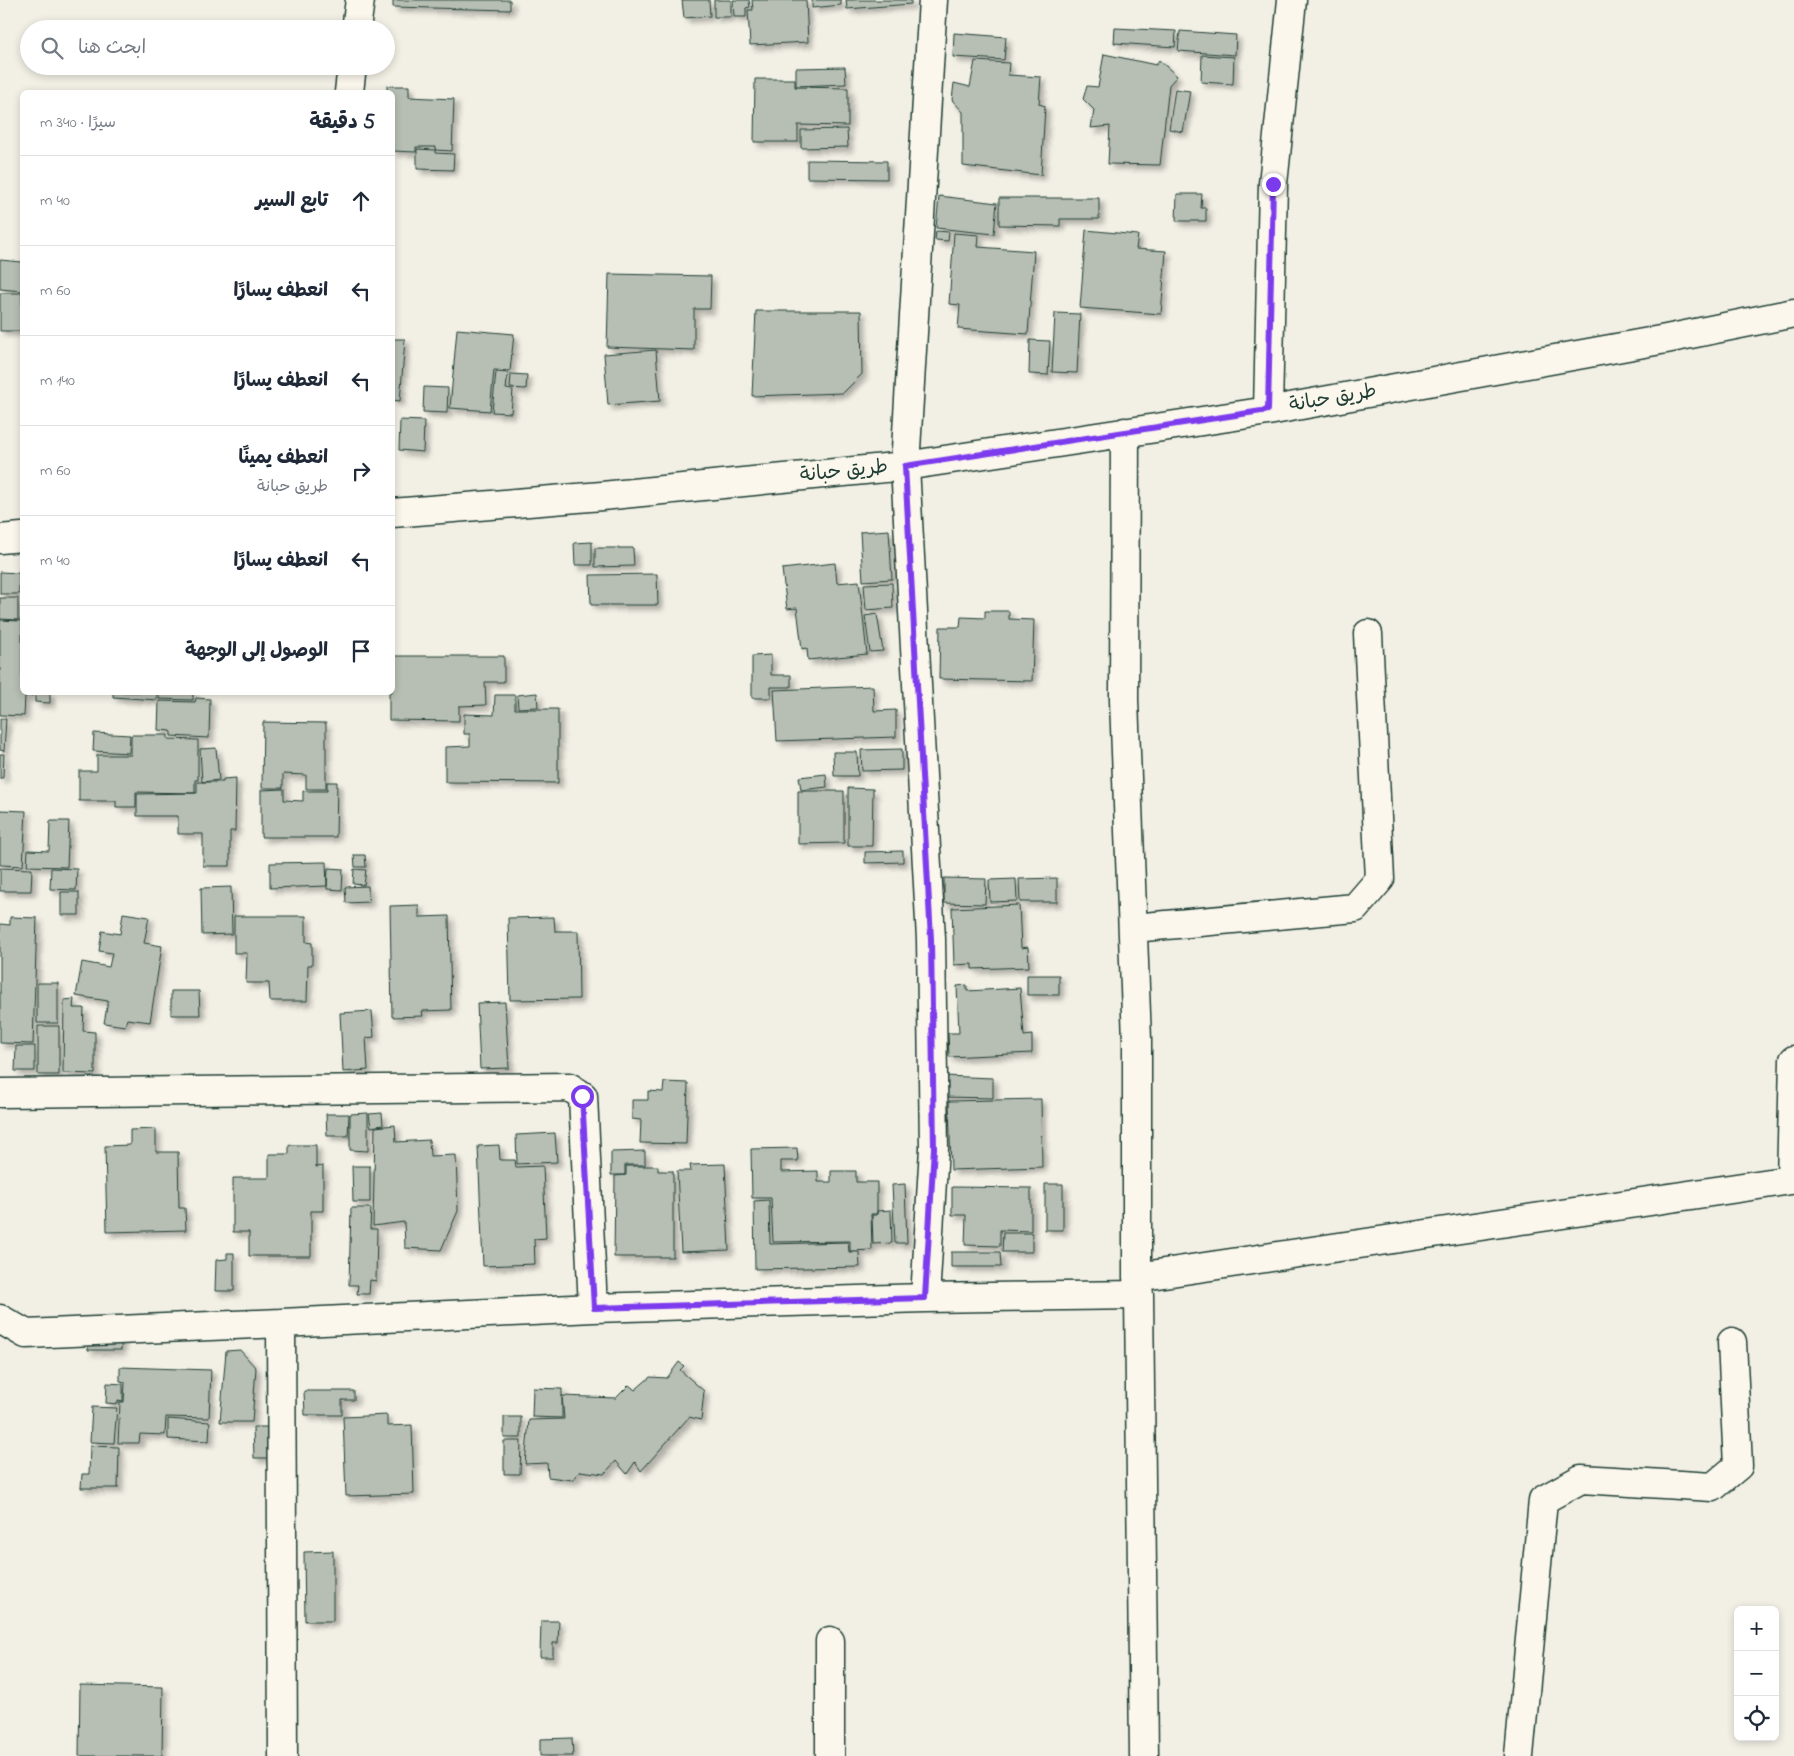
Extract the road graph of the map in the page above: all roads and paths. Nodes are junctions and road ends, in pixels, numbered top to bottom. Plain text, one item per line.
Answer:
1 (360, 0) edge
2 (933, 0) edge
3 (1292, 0) edge
4 (357, 20) edge
5 (351, 75) edge
6 (349, 90) edge
7 (1794, 314) edge
8 (1268, 410) junction
9 (1125, 432) junction
10 (905, 466) junction
11 (395, 513) edge
12 (20, 537) edge
13 (0, 539) edge
14 (1368, 634) dead end
15 (1133, 928) junction
16 (1794, 1060) edge
17 (0, 1094) edge
18 (1793, 1180) edge
19 (1138, 1286) junction
20 (925, 1298) junction
21 (594, 1308) junction
22 (0, 1319) edge
23 (281, 1323) junction
24 (1732, 1342) dead end
25 (830, 1640) dead end
26 (283, 1756) edge
27 (830, 1756) edge
28 (1144, 1756) edge
29 (1520, 1756) edge

1 - 4 street
2 - 10 street
3 - 8 street
5 - 6 street
7 - 8 street, طريق حبانة
8 - 9 street, طريق حبانة
9 - 10 street, طريق حبانة
9 - 15 street
10 - 11 street, طريق حبانة
10 - 20 street
12 - 13 street
14 - 15 street
15 - 19 street
16 - 18 street
17 - 21 street
18 - 19 street
19 - 20 street
19 - 28 street
20 - 21 street
21 - 23 street
22 - 23 street
23 - 26 street
24 - 29 street
25 - 27 street

